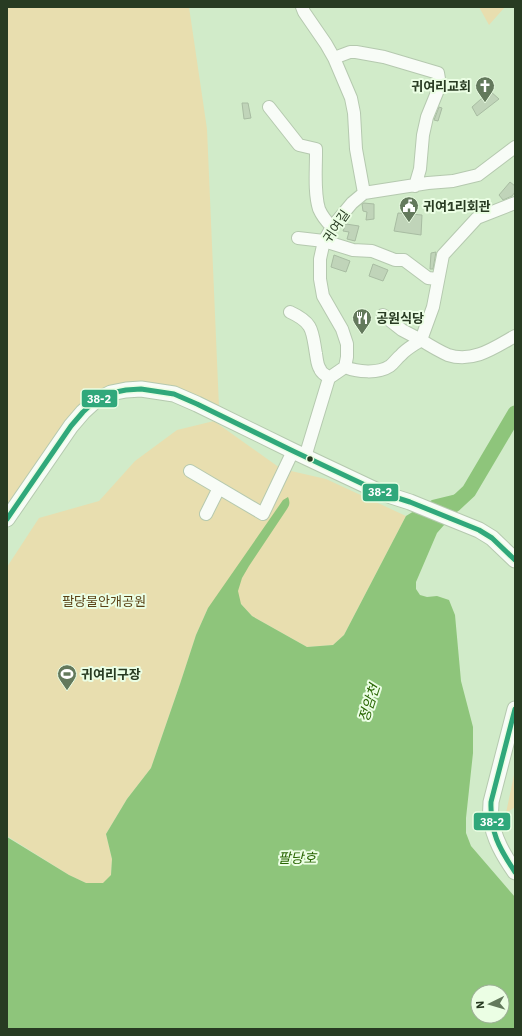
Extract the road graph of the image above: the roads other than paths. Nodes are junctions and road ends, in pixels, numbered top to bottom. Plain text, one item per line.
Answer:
1 (302, 7) edge
2 (334, 58) junction
3 (269, 107) dead end
4 (515, 147) edge
5 (415, 186) junction
6 (364, 193) junction
7 (515, 204) edge
8 (332, 227) junction
9 (298, 238) dead end
10 (324, 241) junction
11 (437, 279) junction
12 (290, 312) dead end
13 (383, 315) dead end
14 (515, 336) edge
15 (421, 340) junction
16 (345, 367) junction
17 (329, 378) junction
18 (299, 454) junction
19 (190, 471) dead end
20 (218, 488) junction
21 (206, 514) dead end
22 (7, 519) edge
23 (515, 560) edge
24 (515, 709) edge
25 (515, 872) edge

1 - 2 street
2 - 5 street
2 - 6 street
3 - 8 street
4 - 5 street
5 - 6 street
6 - 8 street, 귀여길
7 - 11 street
8 - 10 street, 귀여길
9 - 10 street
10 - 11 street
10 - 16 street, 귀여길
11 - 15 street
12 - 17 street
13 - 15 street
14 - 15 street
15 - 16 street
16 - 17 street
17 - 18 street
18 - 20 street
18 - 22 main road
18 - 23 main road
19 - 20 street
20 - 21 street
24 - 25 main road

